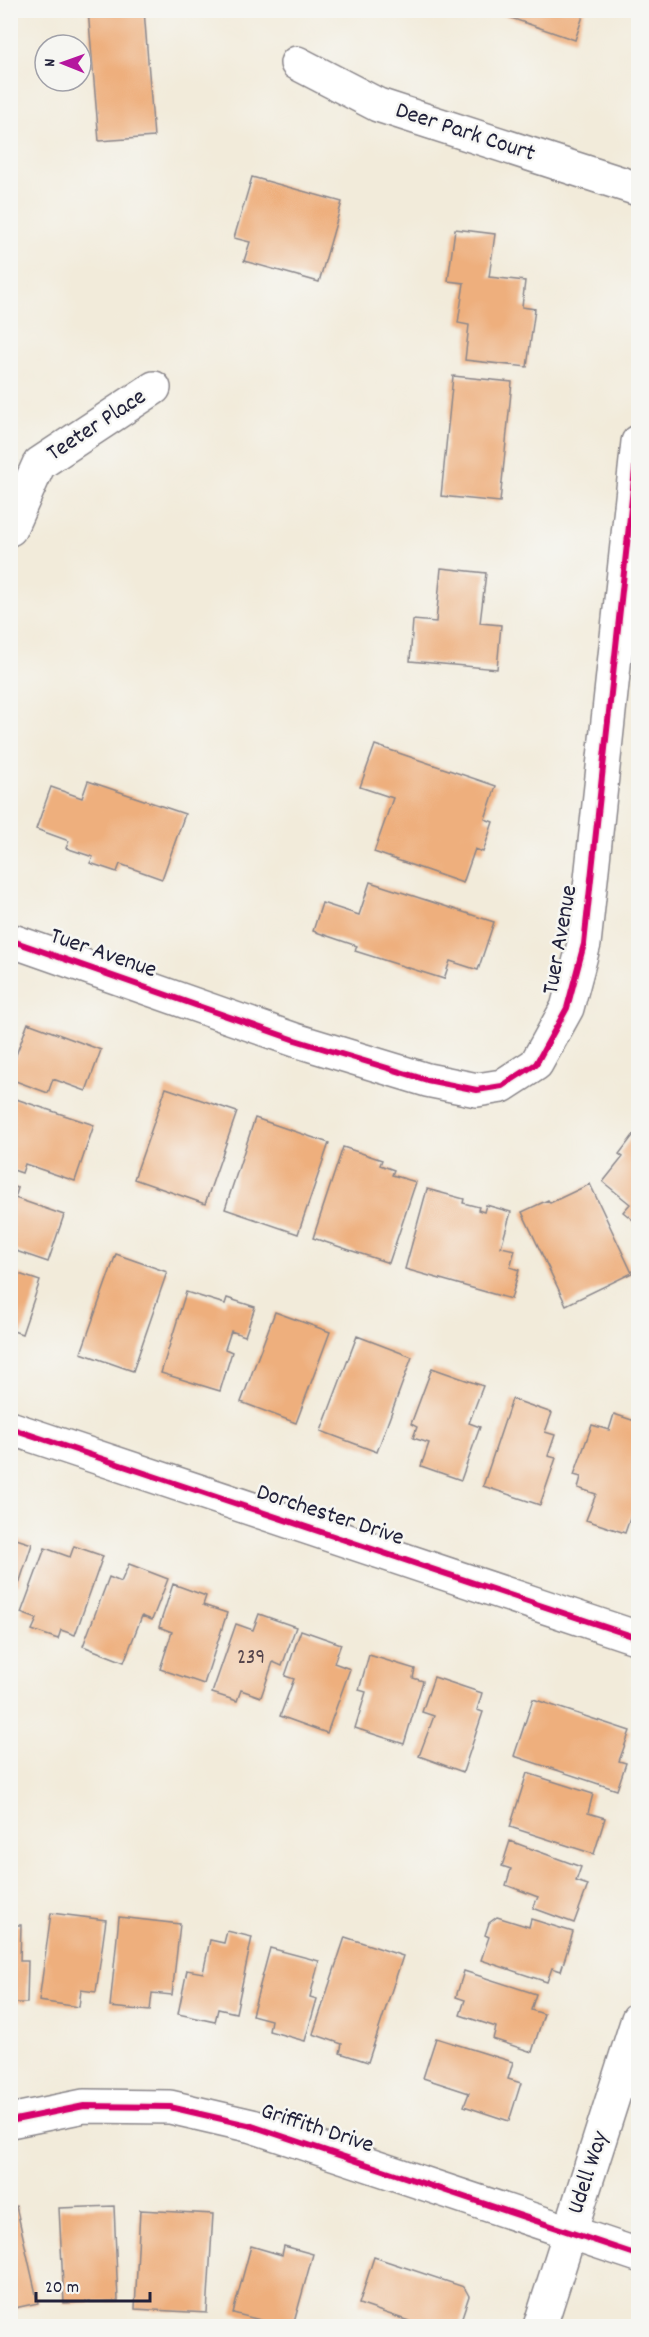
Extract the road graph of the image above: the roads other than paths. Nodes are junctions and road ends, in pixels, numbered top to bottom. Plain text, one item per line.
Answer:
1 (297, 63) dead end
2 (639, 189) edge
3 (154, 388) dead end
4 (639, 442) edge
5 (10, 529) edge
6 (10, 940) edge
7 (10, 1428) edge
8 (639, 1638) edge
9 (639, 2019) edge
10 (10, 2121) edge
11 (570, 2232) junction
12 (639, 2255) edge
13 (540, 2326) edge

1 - 2 street, Deer Park Court
3 - 5 street, Teeter Place
4 - 6 street, Tuer Avenue
7 - 8 street, Dorchester Drive
9 - 11 street, Udell Way
10 - 11 street, Griffith Drive
11 - 12 street, Griffith Drive
11 - 13 street, Udell Way

